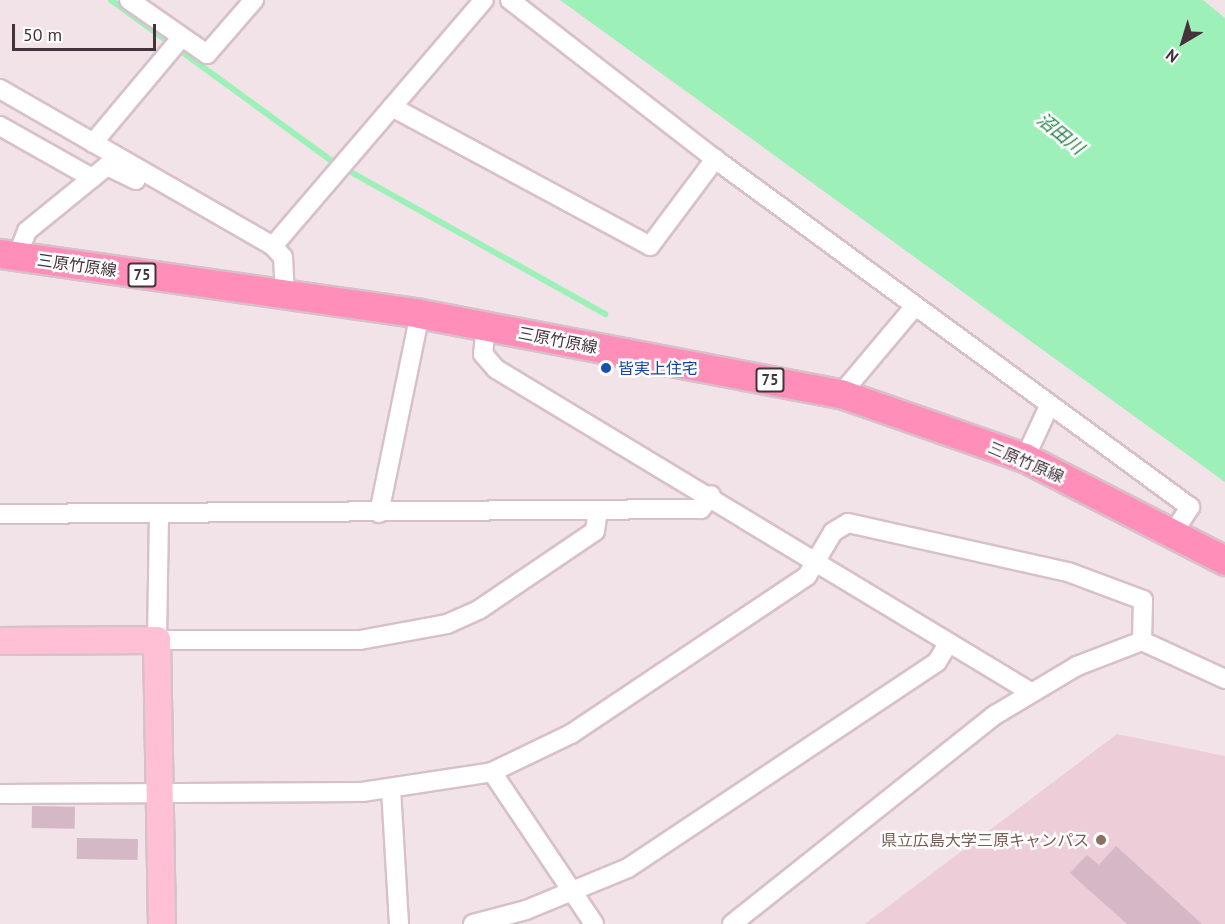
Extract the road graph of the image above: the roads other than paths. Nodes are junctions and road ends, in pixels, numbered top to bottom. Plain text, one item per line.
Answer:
1 (254, 0) edge
2 (484, 0) edge
3 (510, 0) edge
4 (139, 3) edge
5 (181, 38) junction
6 (0, 89) edge
7 (392, 107) junction
8 (0, 126) edge
9 (93, 143) junction
10 (715, 159) junction
11 (92, 178) junction
12 (161, 182) junction
13 (273, 246) junction
14 (9, 256) edge
15 (285, 295) junction
16 (915, 306) junction
17 (420, 314) junction
18 (486, 326) junction
19 (841, 394) junction
20 (1049, 406) junction
21 (1025, 458) junction
22 (711, 495) junction
23 (598, 510) junction
24 (379, 513) junction
25 (0, 514) edge
26 (159, 514) junction
27 (1173, 533) junction
28 (817, 561) junction
29 (1225, 561) edge
30 (157, 640) junction
31 (0, 641) edge
32 (1142, 641) junction
33 (948, 644) junction
34 (1225, 679) edge
35 (1029, 691) junction
36 (492, 772) junction
37 (391, 789) junction
38 (160, 793) junction
39 (0, 794) edge
40 (573, 893) junction
41 (162, 924) edge
42 (399, 924) edge
43 (473, 924) edge
44 (594, 924) edge
45 (732, 924) edge

1 - 5 street
2 - 7 street
3 - 10 street
4 - 5 street
5 - 9 street
6 - 9 street
7 - 10 street
7 - 13 street
8 - 11 street
9 - 12 street
10 - 16 street
11 - 12 street
11 - 14 street
12 - 13 street
13 - 15 street
14 - 15 main road, 三原竹原線 / 75
15 - 17 main road, 三原竹原線 / 75
16 - 19 street
16 - 20 street
17 - 18 main road, 三原竹原線 / 75
17 - 24 street
18 - 19 main road, 三原竹原線 / 75
18 - 22 street
19 - 21 main road, 三原竹原線 / 75
20 - 21 street
20 - 27 street
21 - 27 main road, 三原竹原線 / 75
22 - 23 street
22 - 28 street
23 - 24 street
23 - 30 street
24 - 26 street
25 - 26 street
26 - 30 street
27 - 29 main road, 三原竹原線 / 75
28 - 32 street
28 - 33 street
28 - 36 street
30 - 31 street
30 - 38 street
32 - 34 street
32 - 35 street
33 - 35 street
33 - 40 street
35 - 45 street
36 - 37 street
36 - 40 street
37 - 38 street
37 - 42 street
38 - 39 street
38 - 41 street
40 - 43 street
40 - 44 street

